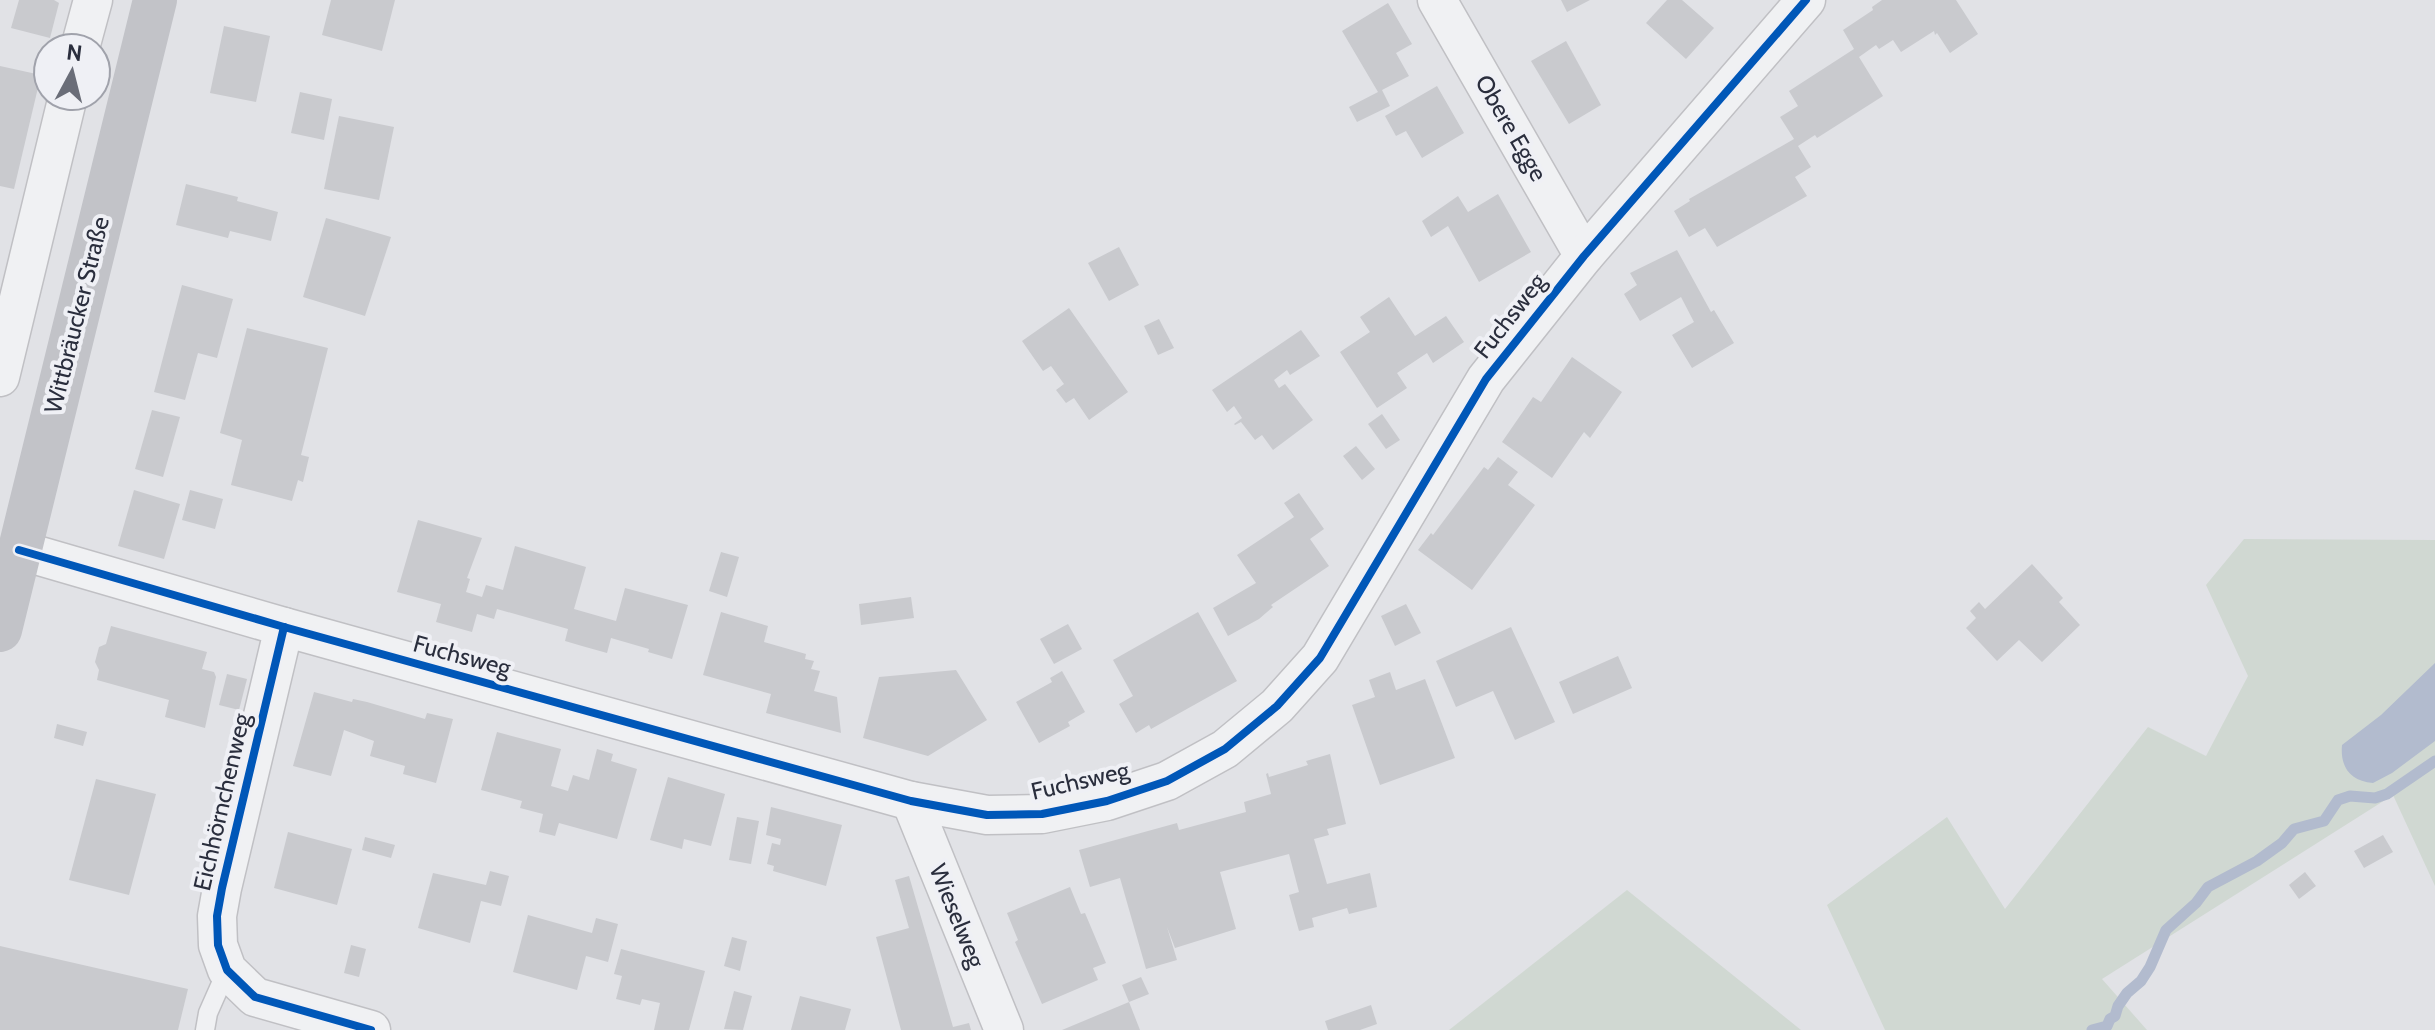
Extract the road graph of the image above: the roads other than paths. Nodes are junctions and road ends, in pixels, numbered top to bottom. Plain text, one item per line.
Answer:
1 (93, 0) edge
2 (155, 0) edge
3 (1437, 0) edge
4 (1806, 0) edge
5 (84, 32) edge
6 (64, 112) edge
7 (1584, 256) junction
8 (0, 377) edge
9 (19, 550) junction
10 (284, 627) junction
11 (0, 630) edge
12 (911, 801) junction
13 (227, 970) junction
14 (205, 1030) edge
15 (371, 1030) edge
16 (1004, 1030) edge

1 - 5 street
2 - 9 main road, Wittbräucker Straße
3 - 7 street, Obere Egge
4 - 7 street, Fuchsweg
6 - 8 street
7 - 12 street, Fuchsweg
9 - 10 street, Fuchsweg
9 - 11 main road, Wittbräucker Straße
10 - 12 street, Fuchsweg
10 - 13 street, Eichhörnchenweg
12 - 16 street, Wieselweg
13 - 14 lane
13 - 15 street

